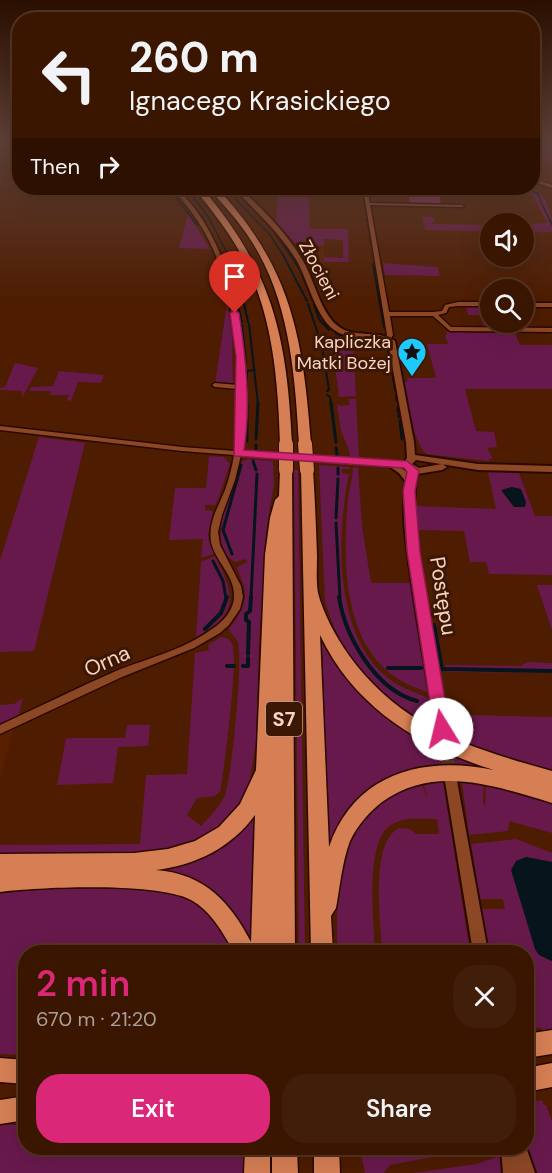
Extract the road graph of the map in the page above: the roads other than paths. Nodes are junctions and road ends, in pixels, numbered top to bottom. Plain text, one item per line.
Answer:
1 (182, 195) edge
2 (204, 195) edge
3 (219, 195) edge
4 (244, 195) edge
5 (366, 195) edge
6 (368, 204) junction
7 (462, 206) dead end
8 (480, 304) edge
9 (534, 305) edge
10 (552, 305) edge
11 (387, 314) junction
12 (433, 314) junction
13 (552, 330) edge
14 (388, 339) junction
15 (215, 385) dead end
16 (242, 387) junction
17 (0, 428) edge
18 (410, 442) junction
19 (238, 454) junction
20 (426, 462) junction
21 (390, 465) junction
22 (410, 469) junction
23 (552, 469) edge
24 (286, 478) junction
25 (310, 590) junction
26 (442, 729) tunnel mouth
27 (0, 730) edge
28 (265, 767) junction
29 (552, 779) edge
30 (451, 781) tunnel mouth
31 (552, 794) edge
32 (0, 864) edge
33 (0, 882) edge
34 (321, 942) edge
35 (242, 945) edge
36 (262, 945) edge
37 (284, 945) edge
38 (480, 945) edge
39 (552, 1042) edge
40 (534, 1045) edge
41 (0, 1070) edge
42 (18, 1071) edge
43 (552, 1075) edge
44 (534, 1078) edge
45 (18, 1109) edge
46 (0, 1112) edge
47 (258, 1155) edge
48 (285, 1155) edge
49 (327, 1155) edge
50 (511, 1155) edge
51 (520, 1155) edge
52 (257, 1173) edge
53 (285, 1173) edge
54 (327, 1173) edge
55 (512, 1173) edge
56 (526, 1173) edge

1 - 16 street
2 - 24 highway, S7, bridge
3 - 25 highway, S7, bridge
4 - 14 street, Złocieni
5 - 6 street, Postępu
6 - 7 street
6 - 11 street, Postępu
8 - 12 street
9 - 10 street
11 - 12 street
11 - 14 street, Postępu
12 - 13 street
14 - 18 street, Postępu
15 - 16 street
16 - 19 street
17 - 19 street
18 - 20 street, Postępu
18 - 22 street, Postępu
19 - 21 street
19 - 27 street, Orna
20 - 22 street
20 - 22 street
20 - 23 street
21 - 22 street
21 - 22 street
22 - 26 street, Postępu
24 - 28 highway
24 - 37 highway, S7
25 - 29 highway
25 - 34 highway, S7
28 - 32 highway
28 - 36 highway
30 - 38 street
31 - 34 highway
33 - 35 highway
39 - 40 highway
41 - 42 highway
43 - 44 highway
45 - 46 highway
47 - 52 highway
48 - 53 highway
49 - 54 highway
50 - 55 street
51 - 56 street

